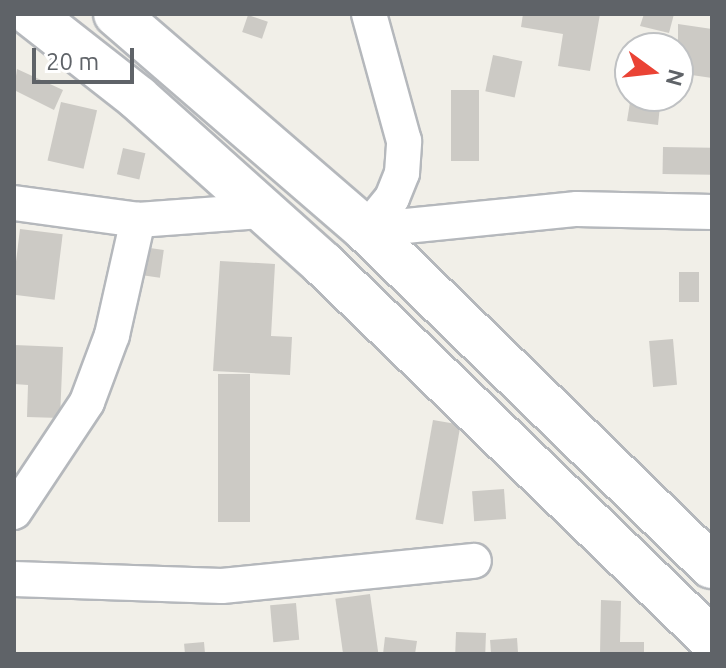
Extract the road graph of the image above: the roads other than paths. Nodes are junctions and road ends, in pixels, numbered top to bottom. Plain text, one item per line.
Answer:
1 (31, 14) edge
2 (116, 14) edge
3 (369, 14) edge
4 (14, 203) edge
5 (261, 211) junction
6 (712, 212) edge
7 (138, 220) junction
8 (366, 230) junction
9 (14, 512) edge
10 (474, 561) dead end
11 (712, 566) edge
12 (14, 579) edge
13 (712, 640) edge

1 - 5 main road
2 - 8 main road
3 - 8 street
4 - 7 street
5 - 7 street
5 - 13 main road
6 - 8 street
7 - 9 street
8 - 11 main road
10 - 12 street

